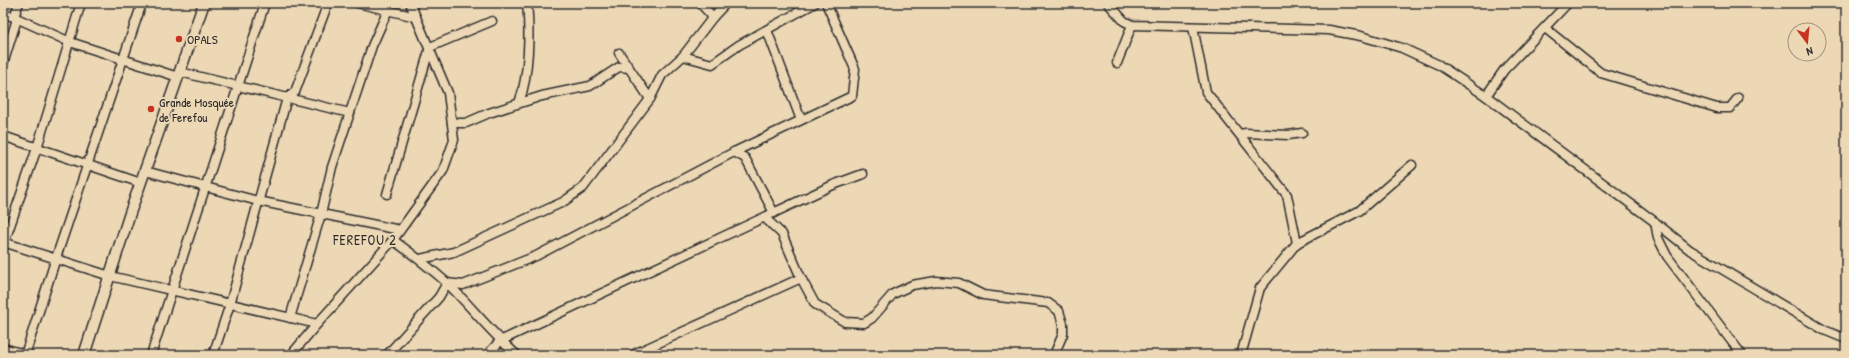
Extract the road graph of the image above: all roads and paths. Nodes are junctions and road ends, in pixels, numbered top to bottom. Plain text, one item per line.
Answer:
1 (19, 3) edge
2 (81, 3) edge
3 (142, 3) edge
4 (204, 3) edge
5 (265, 3) edge
6 (328, 3) edge
7 (356, 3) edge
8 (410, 3) edge
9 (527, 3) edge
10 (700, 3) edge
11 (726, 3) edge
12 (815, 3) edge
13 (826, 3) edge
14 (1108, 3) edge
15 (1568, 3) edge
16 (388, 10) junction
17 (3, 14) edge
18 (416, 17) junction
19 (713, 17) junction
20 (16, 18) junction
21 (492, 21) dead end
22 (1132, 25) junction
23 (1193, 27) junction
24 (1545, 28) junction
25 (767, 30) junction
26 (70, 42) junction
27 (430, 47) junction
28 (619, 53) dead end
29 (683, 56) junction
30 (123, 58) junction
31 (1117, 63) dead end
32 (3, 64) edge
33 (629, 68) junction
34 (179, 74) junction
35 (238, 86) junction
36 (1486, 96) junction
37 (287, 98) junction
38 (1738, 98) dead end
39 (650, 99) junction
40 (519, 104) junction
41 (350, 113) junction
42 (801, 120) junction
43 (452, 123) junction
44 (1302, 133) dead end
45 (1240, 134) junction
46 (3, 136) edge
47 (37, 148) junction
48 (734, 152) junction
49 (87, 165) junction
50 (1412, 165) dead end
51 (145, 171) junction
52 (863, 174) dead end
53 (140, 183) junction
54 (205, 187) junction
55 (387, 194) dead end
56 (258, 201) junction
57 (774, 212) junction
58 (321, 214) junction
59 (765, 218) junction
60 (1655, 222) junction
61 (400, 230) junction
62 (393, 240) junction
63 (1297, 243) junction
64 (4, 244) edge
65 (56, 258) junction
66 (420, 259) junction
67 (110, 276) junction
68 (800, 278) junction
69 (447, 283) junction
70 (172, 290) junction
71 (230, 304) junction
72 (290, 318) junction
73 (317, 324) junction
74 (1846, 339) edge
75 (500, 341) junction
76 (3, 348) edge
77 (26, 355) edge
78 (84, 355) edge
79 (151, 355) edge
80 (214, 355) edge
81 (291, 355) edge
82 (387, 355) edge
83 (487, 355) edge
84 (517, 355) edge
85 (632, 355) edge
86 (1054, 355) edge
87 (1241, 355) edge
88 (1742, 355) edge

1 - 20 street
2 - 26 street
3 - 30 street
4 - 34 main road
5 - 35 street
6 - 37 street
7 - 16 street
8 - 18 street
9 - 40 street
10 - 19 street
11 - 19 street
12 - 25 street
13 - 42 street
14 - 22 street
15 - 24 street
16 - 18 street
16 - 41 street
17 - 20 street
18 - 27 street
19 - 29 street
20 - 26 street
20 - 32 street
21 - 27 street
22 - 23 street
22 - 31 street
23 - 36 street
23 - 45 street
24 - 36 street
24 - 38 street
25 - 29 street
25 - 42 street
26 - 30 street
26 - 47 street
27 - 43 street
27 - 55 street
28 - 33 street
29 - 39 street
30 - 34 street
30 - 49 street
33 - 39 street
33 - 40 street
34 - 35 street
34 - 51 main road
35 - 37 street
35 - 54 street
36 - 60 street
37 - 41 street
37 - 56 street
39 - 66 street
40 - 43 street
41 - 58 street
42 - 48 street
43 - 61 street
44 - 45 street
45 - 63 street
46 - 47 street
47 - 49 street
47 - 64 street
48 - 57 street
48 - 69 street
49 - 53 street
49 - 65 street
50 - 63 street
51 - 53 main road
51 - 54 street
52 - 57 street
53 - 67 main road
54 - 56 street
54 - 70 street
56 - 58 street
56 - 71 street
57 - 59 street
58 - 61 street
58 - 72 street
59 - 68 street
59 - 75 street
60 - 74 street
60 - 88 street
61 - 62 street
62 - 66 street
62 - 73 street
63 - 87 street
64 - 65 street
65 - 67 street
65 - 77 street
66 - 69 street
67 - 70 street
67 - 78 main road
68 - 85 street
68 - 86 street
69 - 75 street
69 - 82 street
70 - 71 street
70 - 79 street
71 - 72 street
71 - 80 street
72 - 73 street
73 - 81 street
75 - 83 street
75 - 84 street
76 - 77 street

